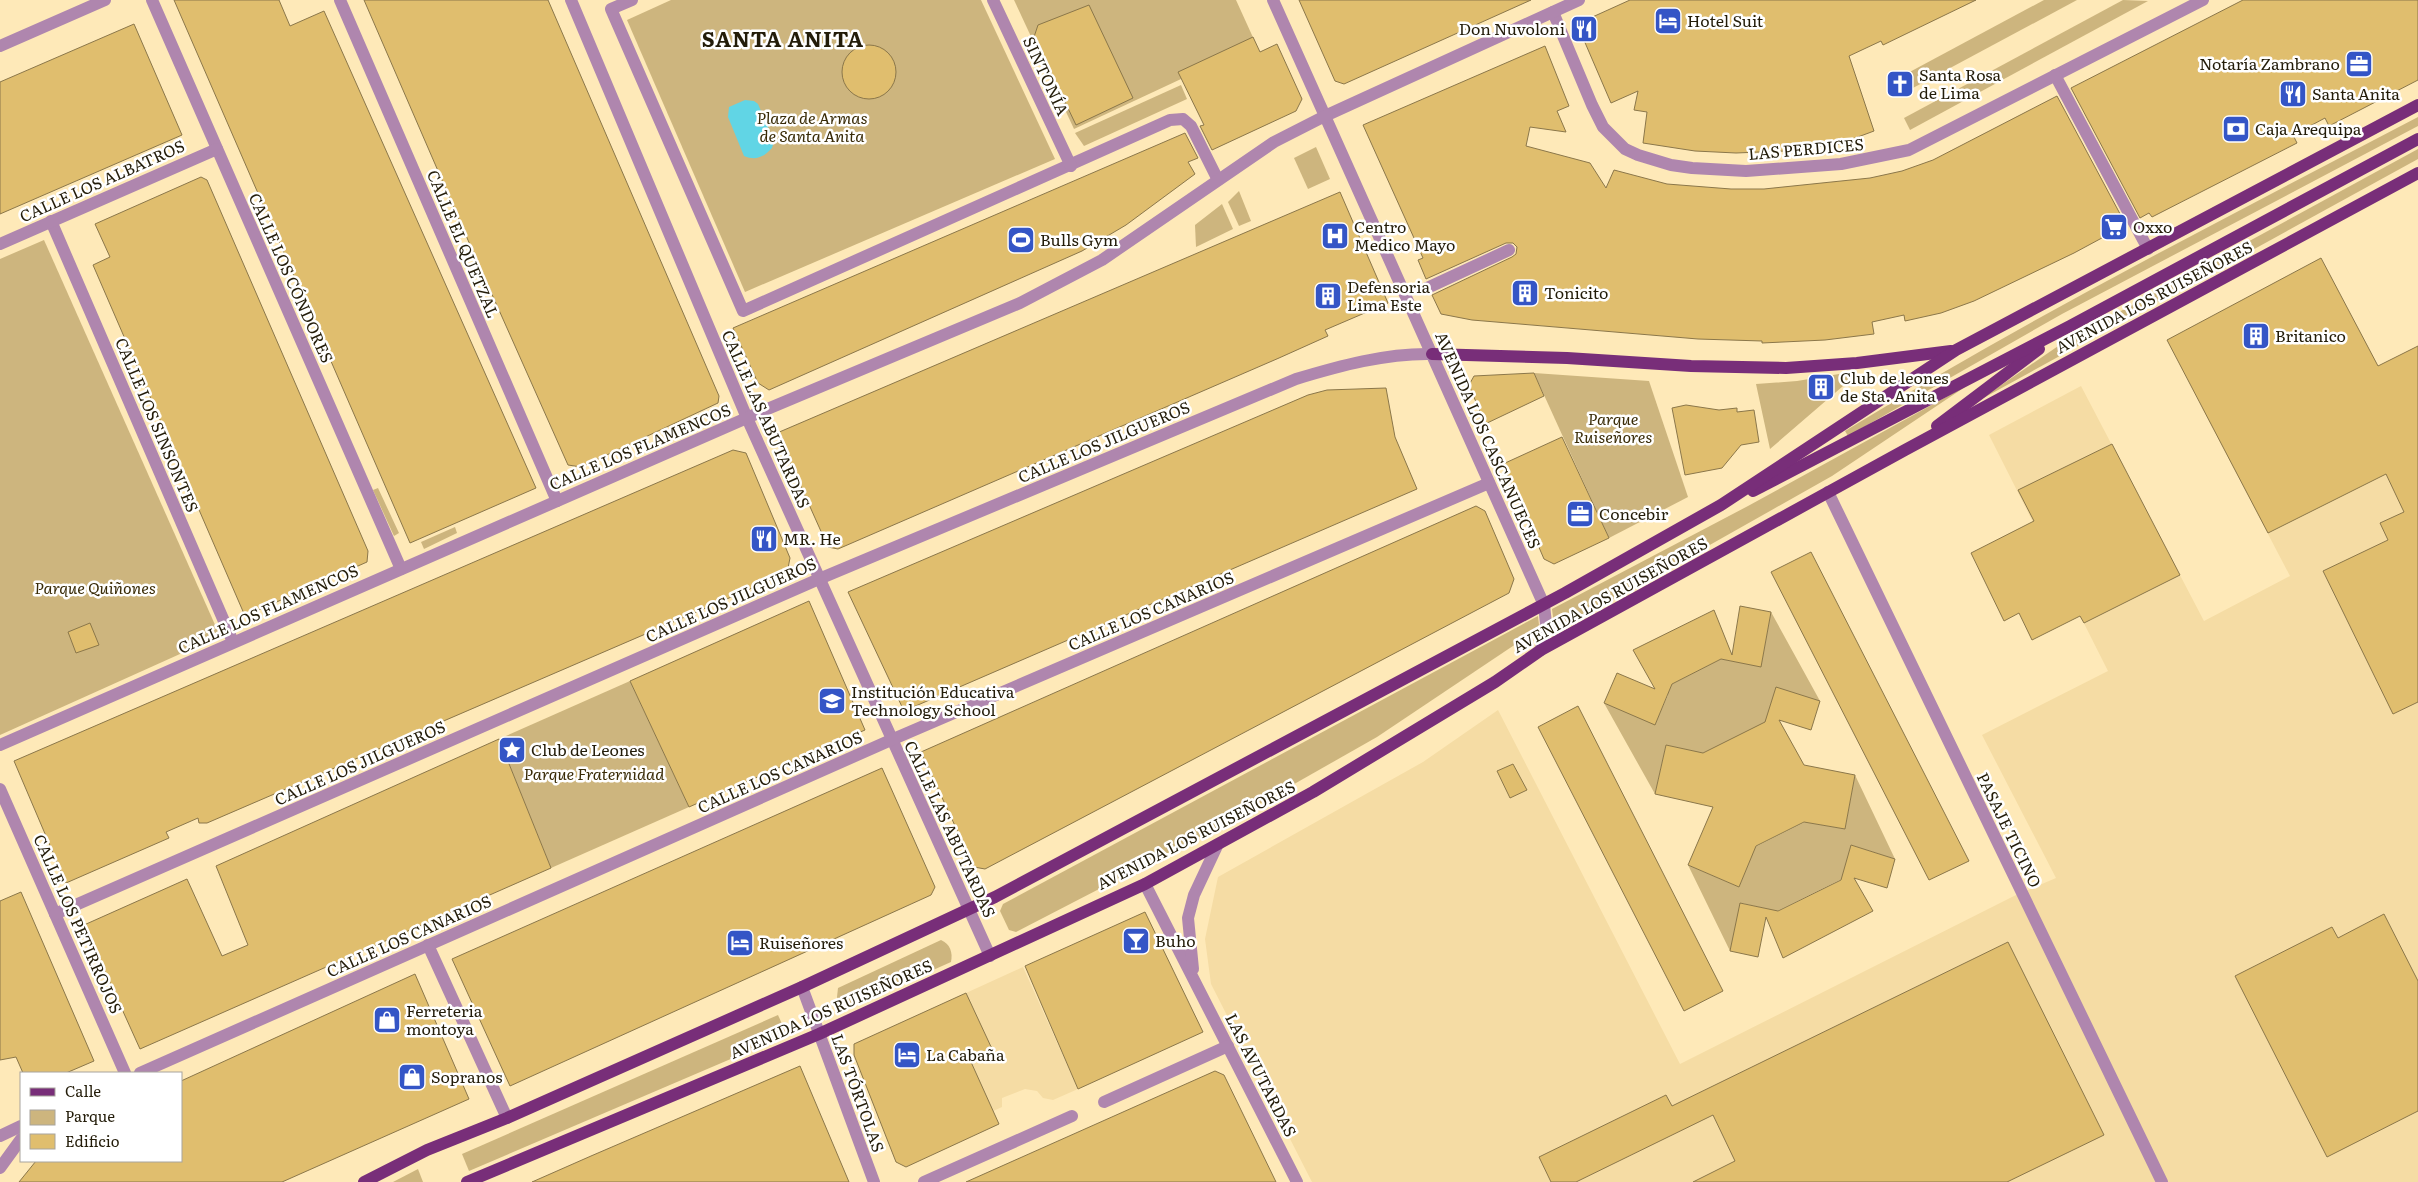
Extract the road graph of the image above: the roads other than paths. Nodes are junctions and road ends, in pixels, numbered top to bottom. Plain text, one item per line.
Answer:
1 (105, 0) edge
2 (152, 0) edge
3 (340, 0) edge
4 (571, 0) edge
5 (632, 0) edge
6 (993, 0) edge
7 (1273, 0) edge
8 (1579, 0) edge
9 (2202, 0) edge
10 (1553, 12) junction
11 (0, 46) edge
12 (2055, 75) junction
13 (2418, 105) edge
14 (1325, 116) junction
15 (2418, 139) edge
16 (217, 149) junction
17 (1071, 166) junction
18 (2418, 173) edge
19 (1218, 180) junction
20 (51, 222) junction
21 (0, 244) edge
22 (2148, 249) junction
23 (1509, 250) dead end
24 (1425, 289) dead end
25 (2070, 326) junction
26 (1956, 350) junction
27 (1432, 354) junction
28 (747, 418) junction
29 (1905, 450) junction
30 (1489, 482) junction
31 (1828, 492) junction
32 (557, 501) junction
33 (1721, 505) junction
34 (401, 568) junction
35 (819, 579) junction
36 (1544, 605) junction
37 (233, 642) junction
38 (1541, 650) junction
39 (891, 740) junction
40 (0, 745) edge
41 (0, 789) edge
42 (1217, 846) junction
43 (1145, 884) junction
44 (969, 910) junction
45 (55, 914) junction
46 (428, 945) junction
47 (990, 956) junction
48 (1196, 983) junction
49 (802, 987) junction
50 (819, 1034) junction
51 (1228, 1046) junction
52 (125, 1072) edge
53 (142, 1072) edge
54 (1104, 1102) dead end
55 (1072, 1116) dead end
56 (507, 1118) junction
57 (20, 1126) edge
58 (0, 1136) edge
59 (20, 1140) edge
60 (0, 1168) edge
61 (364, 1182) edge
62 (467, 1182) edge
63 (874, 1182) edge
64 (924, 1182) edge
65 (1297, 1182) edge
66 (2162, 1182) edge

1 - 11 street
2 - 16 street, CALLE LOS CÓNDORES
3 - 32 street, CALLE EL QUETZAL
4 - 28 street, CALLE LAS ABUTARDAS
5 - 17 street
6 - 17 street, SINTONÍA
7 - 14 street, AVENIDA LOS CASCANUECES
8 - 10 street, CALLE LOS FLAMENCOS
9 - 12 street, LAS PERDICES
10 - 12 street, LAS PERDICES
10 - 14 street, CALLE LOS FLAMENCOS
12 - 22 street
13 - 22 main road, AVENIDA LOS RUISEÑORES
14 - 19 street, CALLE LOS FLAMENCOS
14 - 27 street, AVENIDA LOS CASCANUECES
15 - 25 main road, AVENIDA LOS RUISEÑORES
16 - 20 street, CALLE LOS ALBATROS
16 - 34 street, CALLE LOS CÓNDORES
17 - 19 street
18 - 29 main road, AVENIDA LOS RUISEÑORES
19 - 28 street, CALLE LOS FLAMENCOS
20 - 21 street, CALLE LOS ALBATROS
20 - 37 street, CALLE LOS SINSONTES
22 - 26 main road, AVENIDA LOS RUISEÑORES
23 - 24 street
25 - 29 main road, AVENIDA LOS RUISEÑORES
25 - 33 main road, AVENIDA LOS RUISEÑORES
26 - 27 main road
26 - 33 main road, AVENIDA LOS RUISEÑORES
27 - 30 street, AVENIDA LOS CASCANUECES
27 - 35 street, CALLE LOS JILGUEROS
28 - 32 street, CALLE LOS FLAMENCOS
28 - 35 street, CALLE LAS ABUTARDAS
29 - 31 main road, AVENIDA LOS RUISEÑORES
30 - 36 street, AVENIDA LOS CASCANUECES
30 - 39 street, CALLE LOS CANARIOS
31 - 38 main road, AVENIDA LOS RUISEÑORES
31 - 66 street, PASAJE TICINO
32 - 34 street, CALLE LOS FLAMENCOS
33 - 36 main road, AVENIDA LOS RUISEÑORES
34 - 37 street, CALLE LOS FLAMENCOS
35 - 39 street, CALLE LAS ABUTARDAS
35 - 45 street, CALLE LOS JILGUEROS
36 - 38 street, AVENIDA LOS CASCANUECES
36 - 44 main road, AVENIDA LOS RUISEÑORES
37 - 40 street, CALLE LOS FLAMENCOS
38 - 42 main road, AVENIDA LOS RUISEÑORES
39 - 44 street, CALLE LAS ABUTARDAS
39 - 46 street, CALLE LOS CANARIOS
41 - 45 street, CALLE LOS PETIRROJOS
42 - 43 main road, AVENIDA LOS RUISEÑORES
42 - 48 street, LAS AVUTARDAS
43 - 47 main road, AVENIDA LOS RUISEÑORES
43 - 48 street, LAS AVUTARDAS
44 - 47 street, CALLE LAS ABUTARDAS
44 - 49 main road, AVENIDA LOS RUISEÑORES
45 - 52 street, CALLE LOS PETIRROJOS
46 - 53 street, CALLE LOS CANARIOS
46 - 56 street
47 - 50 main road, AVENIDA LOS RUISEÑORES
48 - 51 street, LAS AVUTARDAS
49 - 50 street, LAS TÓRTOLAS
49 - 56 main road, AVENIDA LOS RUISEÑORES
50 - 62 main road, AVENIDA LOS RUISEÑORES
50 - 63 street, LAS TÓRTOLAS
51 - 54 street
51 - 65 street, LAS AVUTARDAS
55 - 64 street
56 - 61 main road, AVENIDA LOS RUISEÑORES
57 - 58 street
59 - 60 street

